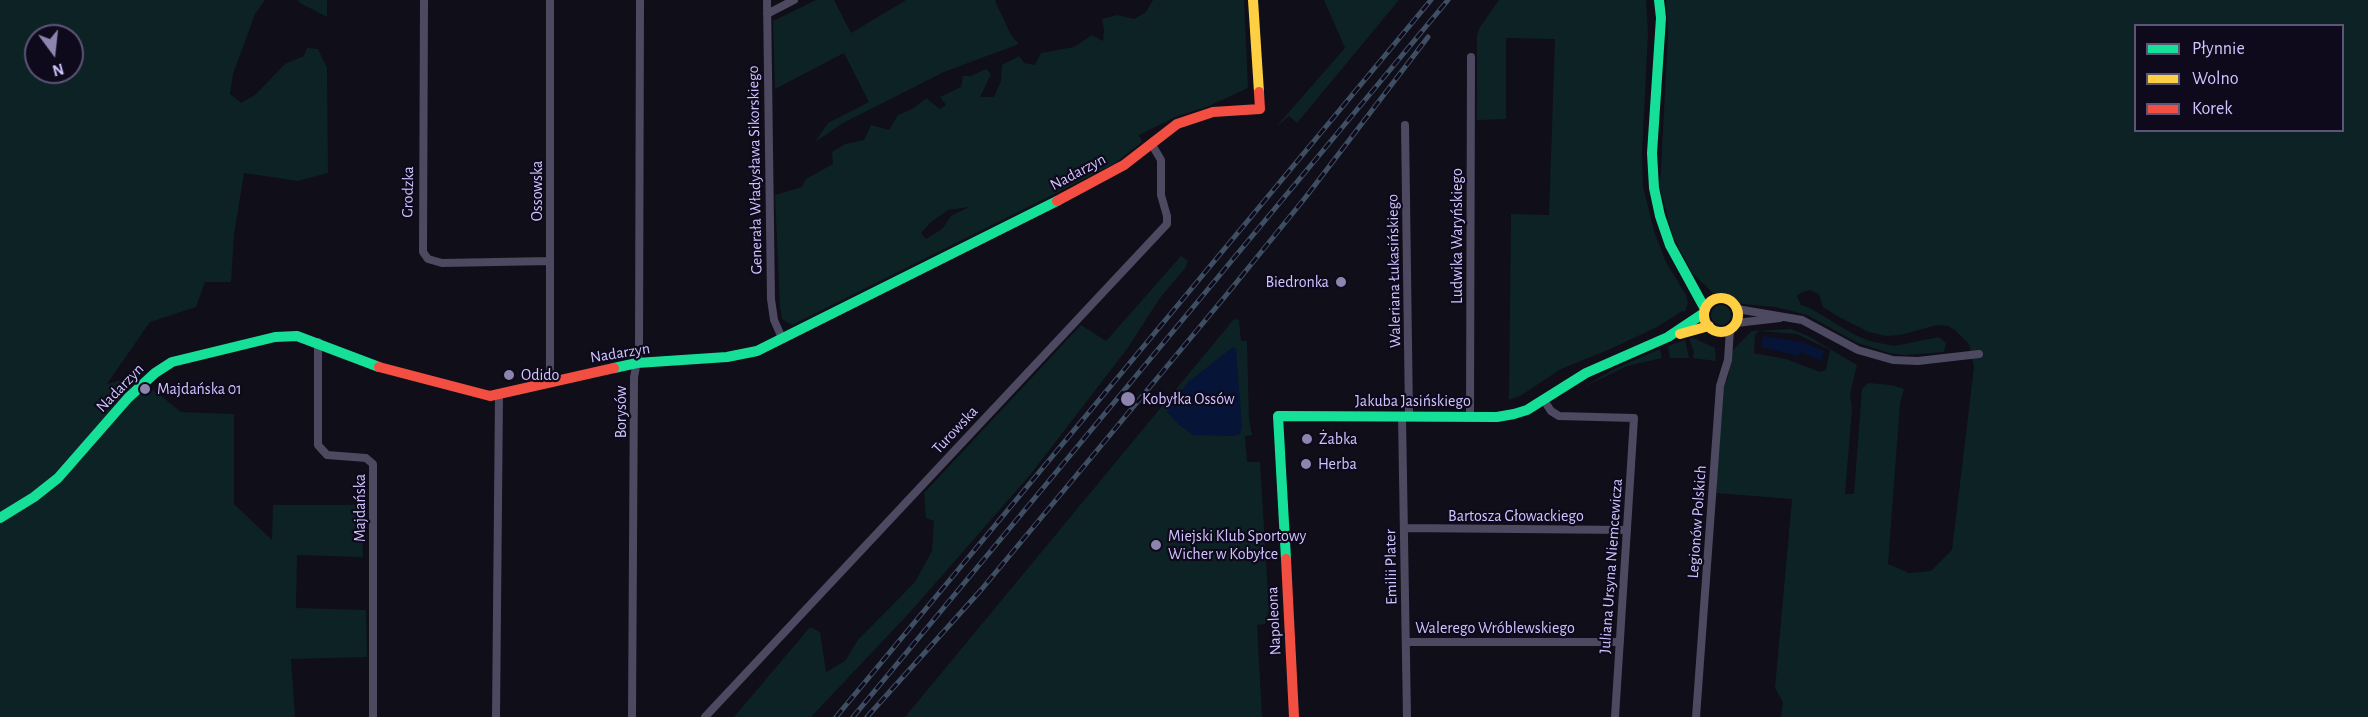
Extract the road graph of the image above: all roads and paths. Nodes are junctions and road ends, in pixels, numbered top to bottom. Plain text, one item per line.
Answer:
1 (424, 0) edge
2 (550, 0) edge
3 (640, 0) edge
4 (766, 0) edge
5 (794, 0) edge
6 (1252, 0) edge
7 (1659, 0) edge
8 (767, 14) junction
9 (1471, 57) dead end
10 (1405, 125) dead end
11 (1151, 143) junction
12 (550, 261) junction
13 (1687, 275) junction
14 (1714, 299) junction
15 (1737, 309) junction
16 (1704, 311) junction
17 (1788, 317) junction
18 (1708, 326) junction
19 (1733, 326) junction
20 (1668, 337) junction
21 (782, 338) junction
22 (318, 342) junction
23 (1978, 354) dead end
24 (637, 363) junction
25 (550, 381) junction
26 (499, 395) junction
27 (1543, 399) junction
28 (1278, 416) joint
29 (1406, 416) junction
30 (1470, 416) junction
31 (0, 518) edge
32 (1404, 528) junction
33 (1627, 530) junction
34 (1406, 642) junction
35 (1620, 642) junction
36 (373, 717) edge
37 (496, 717) edge
38 (632, 717) edge
39 (705, 717) edge
40 (1294, 717) edge
41 (1407, 717) edge
42 (1615, 717) edge
43 (1696, 717) edge

1 - 12 street, Grodzka
2 - 12 street, Ossowska
3 - 24 street, Borysów
4 - 8 street, Generała Władysława Sikorskiego
5 - 8 street
6 - 11 street, Nadarzyn
7 - 13 street
8 - 21 street, Generała Władysława Sikorskiego
9 - 30 street, Ludwika Waryńskiego
10 - 29 street, Waleriana Łukasińskiego
11 - 21 street, Nadarzyn
11 - 39 street, Turowska
12 - 25 street, Ossowska
13 - 14 street
13 - 16 street
14 - 15 street
14 - 16 street
15 - 17 street
15 - 19 street
16 - 18 street
16 - 20 street, Jakuba Jasińskiego
17 - 19 street
17 - 23 street
18 - 19 street
18 - 20 street, Jakuba Jasińskiego
19 - 43 street, Legionów Polskich
20 - 27 street, Jakuba Jasińskiego
21 - 24 street, Nadarzyn
22 - 26 street, Nadarzyn
22 - 31 street, Nadarzyn
22 - 36 street, Majdańska
24 - 25 street, Nadarzyn
24 - 38 street, Borysów
25 - 26 street, Nadarzyn
26 - 37 street
27 - 30 street, Jakuba Jasińskiego
27 - 33 street, Juliana Ursyna Niemcewicza
28 - 29 street, Jakuba Jasińskiego
28 - 40 street, Napoleona
29 - 30 street, Jakuba Jasińskiego
29 - 32 street, Emilii Plater
32 - 33 street, Bartosza Głowackiego
32 - 34 street, Emilii Plater
33 - 35 street, Juliana Ursyna Niemcewicza
34 - 35 street, Walerego Wróblewskiego
34 - 41 street, Emilii Plater
35 - 42 street, Juliana Ursyna Niemcewicza

